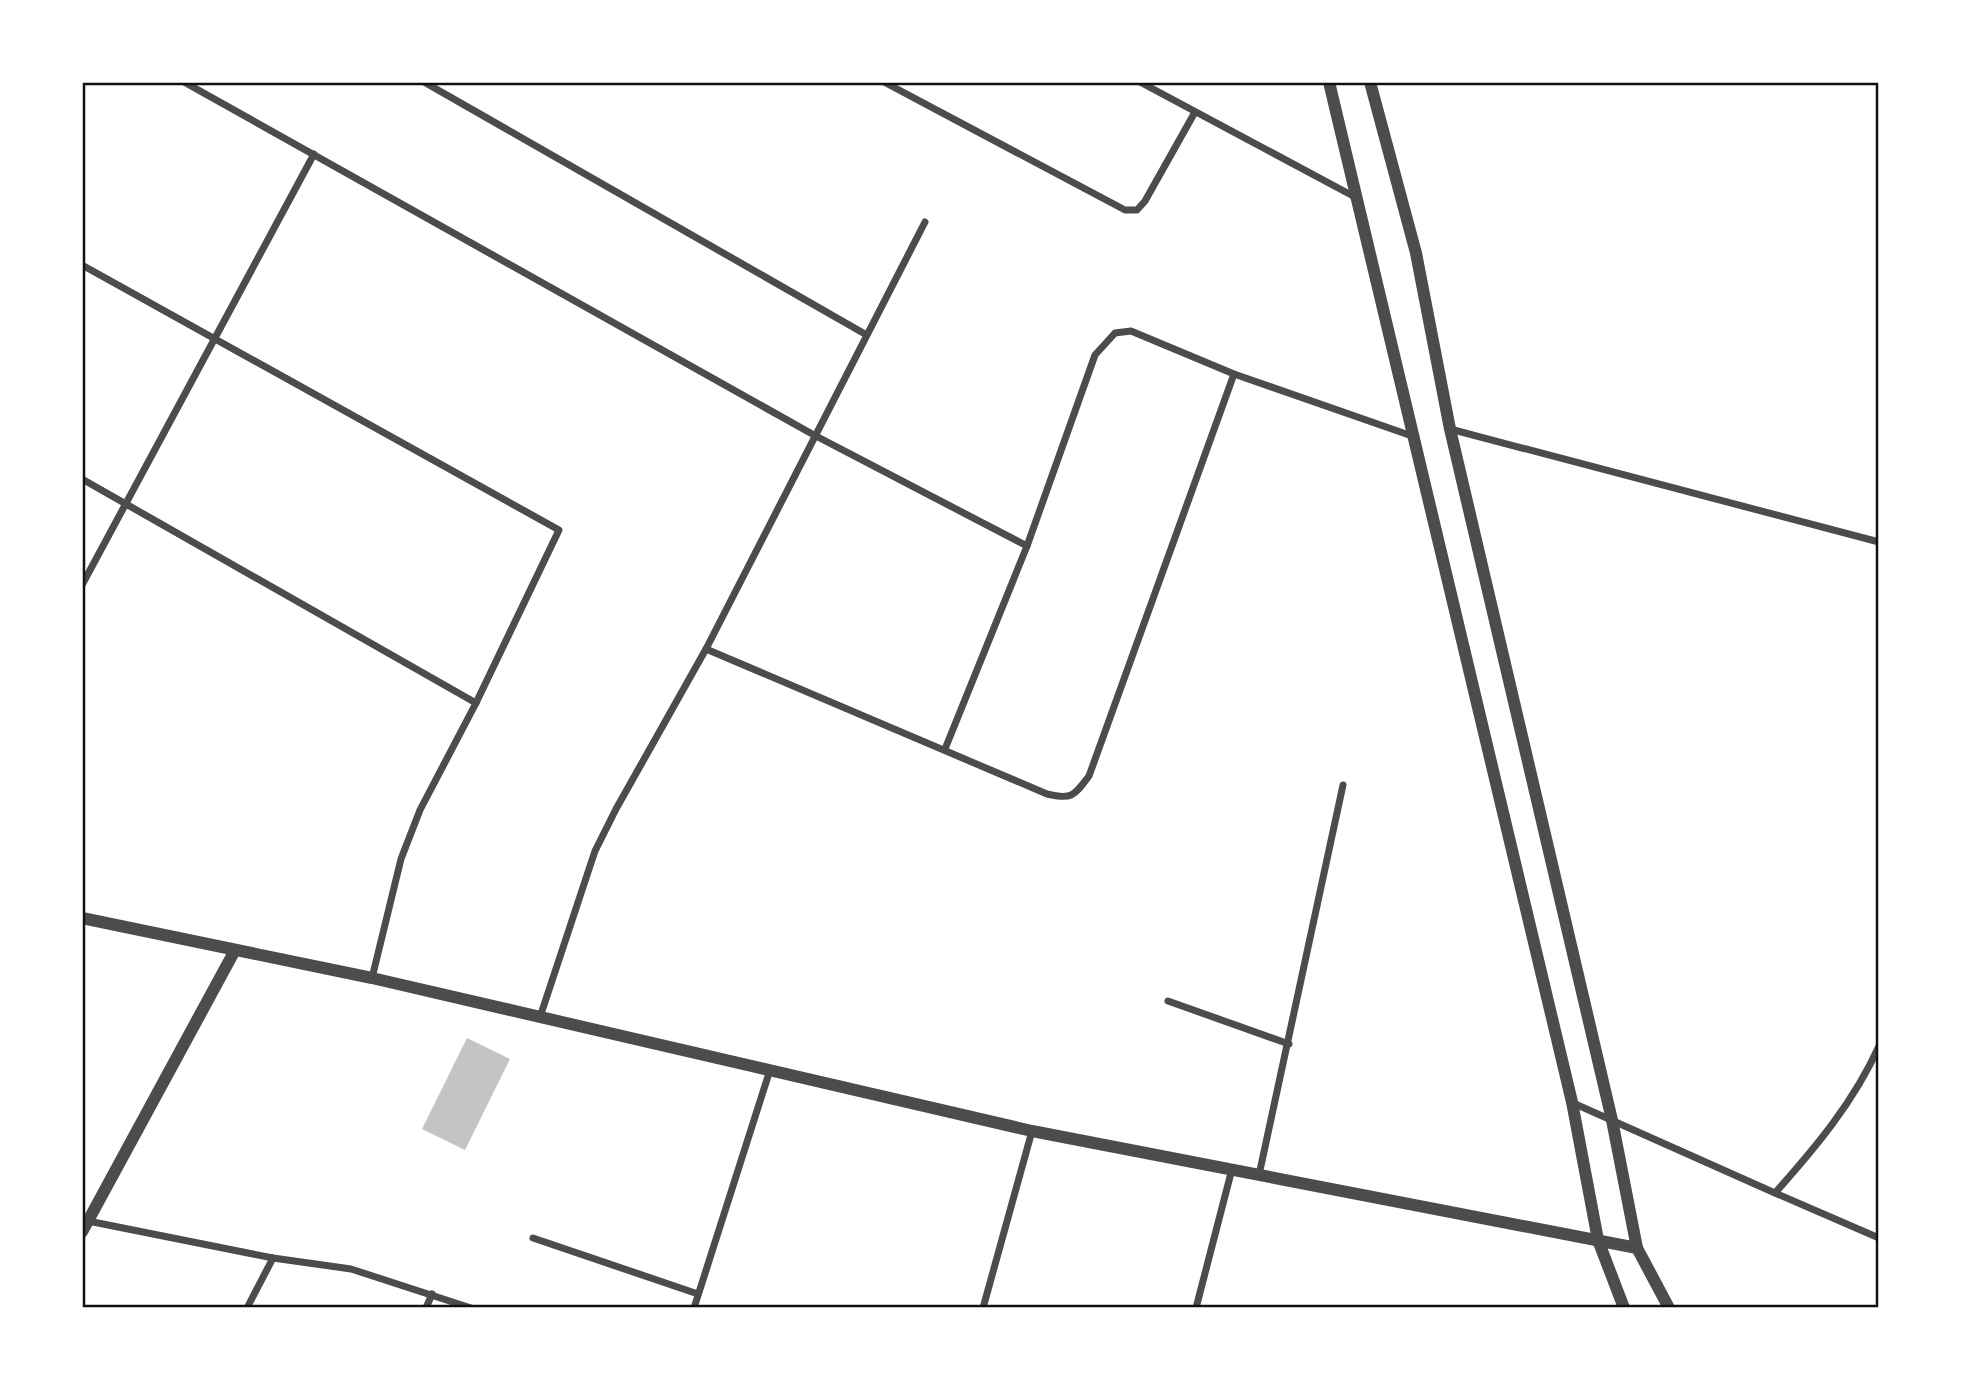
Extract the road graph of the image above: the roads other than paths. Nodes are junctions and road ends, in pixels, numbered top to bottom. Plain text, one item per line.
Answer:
1 (184, 82) edge
2 (424, 82) edge
3 (884, 82) edge
4 (1140, 82) edge
5 (1329, 82) edge
6 (1370, 82) edge
7 (1195, 112) junction
8 (314, 154) junction
9 (1356, 198) junction
10 (925, 222) dead end
11 (82, 265) edge
12 (866, 334) junction
13 (216, 339) junction
14 (1234, 374) junction
15 (1450, 429) junction
16 (814, 435) junction
17 (1412, 436) junction
18 (82, 479) edge
19 (126, 504) junction
20 (1879, 542) edge
21 (1027, 546) junction
22 (82, 585) edge
23 (706, 649) junction
24 (477, 703) junction
25 (945, 749) junction
26 (1343, 785) dead end
27 (84, 921) edge
28 (234, 951) junction
29 (372, 978) junction
30 (1168, 1000) dead end
31 (540, 1017) junction
32 (1289, 1044) junction
33 (1879, 1046) edge
34 (770, 1070) junction
35 (1572, 1102) junction
36 (1612, 1120) junction
37 (1032, 1131) junction
38 (1232, 1169) junction
39 (1259, 1174) junction
40 (1775, 1193) junction
41 (85, 1227) edge
42 (533, 1238) dead end
43 (1879, 1238) edge
44 (1598, 1240) junction
45 (1637, 1248) junction
46 (273, 1258) junction
47 (432, 1294) junction
48 (698, 1294) junction
49 (247, 1308) edge
50 (426, 1308) edge
51 (471, 1308) edge
52 (694, 1308) edge
53 (984, 1308) edge
54 (1196, 1308) edge
55 (1623, 1308) edge
56 (1669, 1308) edge

1 - 8 street
2 - 12 street
3 - 7 street
4 - 7 street
5 - 9 street
6 - 15 street
7 - 9 street
8 - 13 street
8 - 16 street
9 - 17 street
10 - 12 street
11 - 13 street
12 - 16 street
13 - 19 street
13 - 24 street
14 - 17 street
14 - 21 street
14 - 25 street
15 - 20 street
15 - 36 street
16 - 21 street
16 - 23 street
17 - 35 street
18 - 19 street
19 - 22 street
19 - 24 street
21 - 25 street
23 - 25 street
23 - 31 street
24 - 29 street
26 - 32 street
27 - 28 street
28 - 29 street
28 - 41 street
29 - 31 street
30 - 32 street
31 - 34 street
32 - 39 street
33 - 40 street
34 - 37 street
34 - 48 street
35 - 36 street
35 - 44 street
36 - 40 street
36 - 45 street
37 - 38 street
37 - 53 street
38 - 39 street
38 - 54 street
39 - 44 street
40 - 43 street
41 - 46 street
42 - 48 street
44 - 45 street
44 - 55 street
45 - 56 street
46 - 47 street
46 - 49 street
47 - 50 street
47 - 51 street
48 - 52 street

